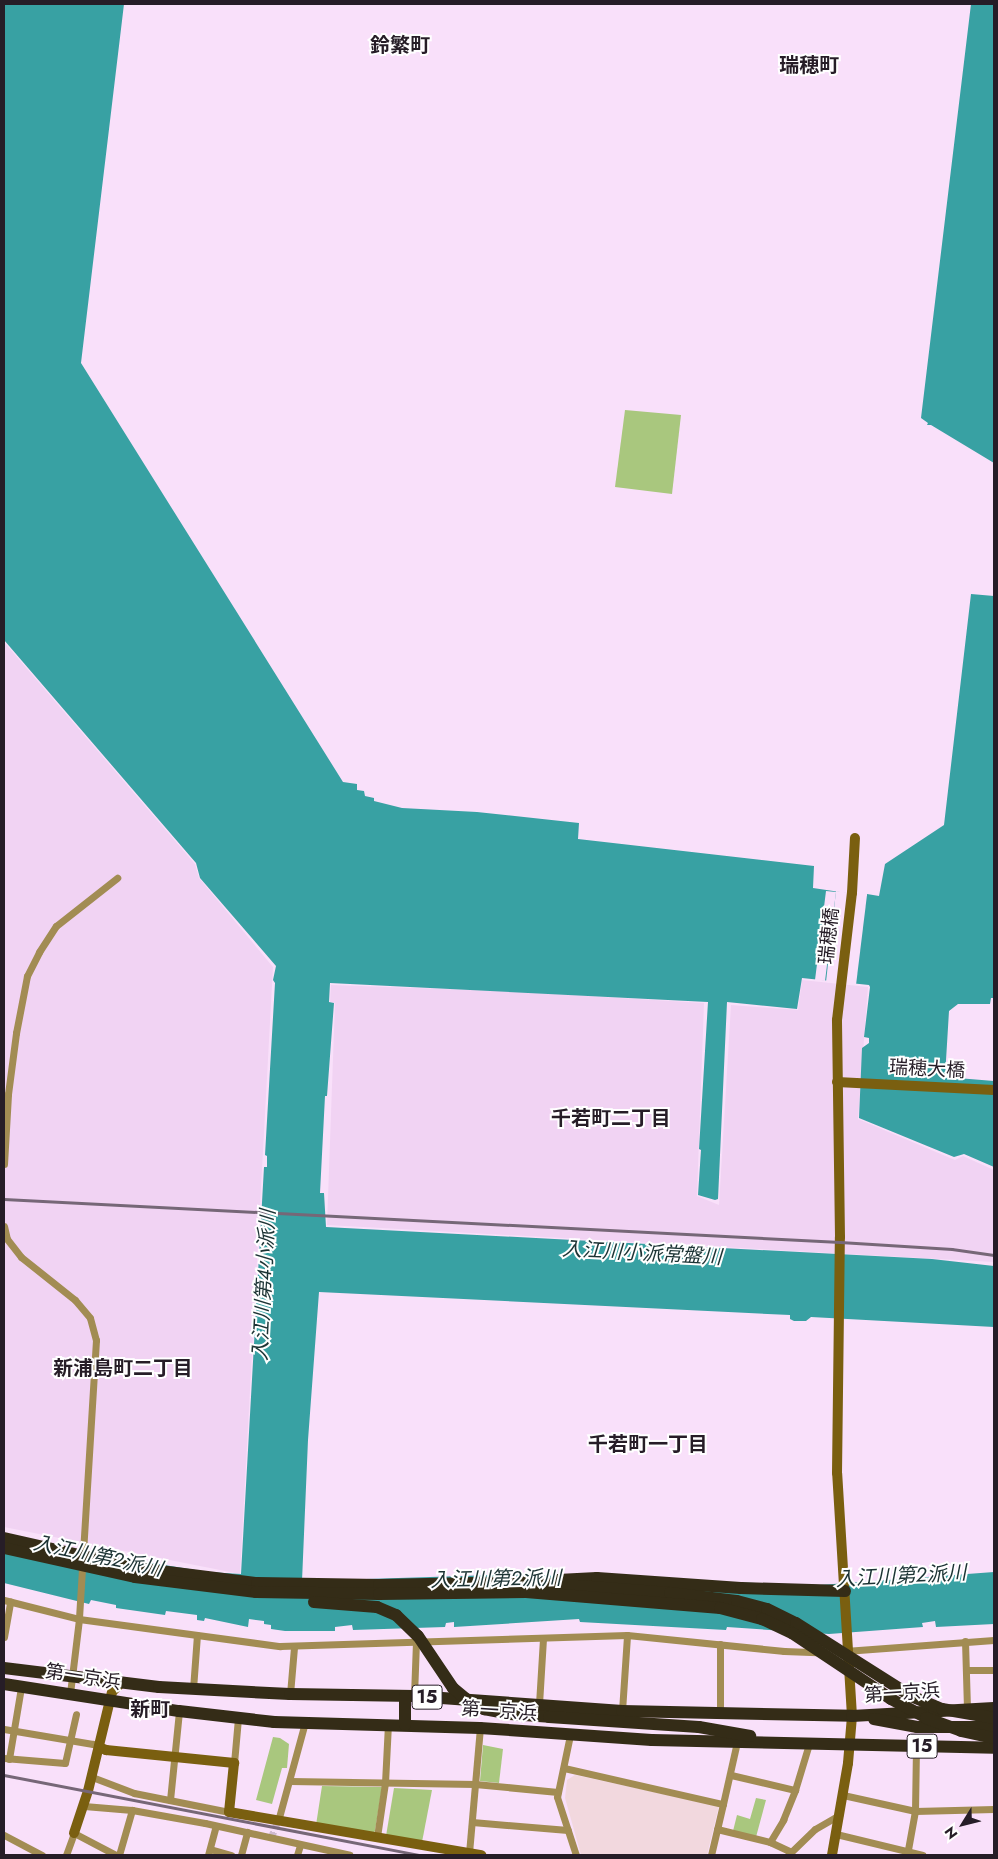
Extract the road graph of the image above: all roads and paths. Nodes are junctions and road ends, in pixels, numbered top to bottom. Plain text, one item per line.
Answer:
1 (855, 838) dead end
2 (117, 878) dead end
3 (837, 1082) junction
4 (994, 1090) edge
5 (4, 1164) edge
6 (4, 1226) edge
7 (4, 1538) edge
8 (4, 1548) edge
9 (134, 1577) junction
10 (526, 1582) junction
11 (845, 1591) junction
12 (7, 1601) edge
13 (79, 1619) junction
14 (197, 1635) junction
15 (627, 1635) junction
16 (4, 1637) edge
17 (543, 1638) junction
18 (994, 1640) edge
19 (965, 1641) junction
20 (416, 1642) junction
21 (720, 1644) junction
22 (294, 1647) junction
23 (848, 1651) junction
24 (4, 1668) edge
25 (966, 1670) junction
26 (994, 1670) edge
27 (73, 1677) junction
28 (121, 1683) junction
29 (4, 1684) edge
30 (21, 1686) junction
31 (193, 1689) junction
32 (70, 1693) junction
33 (290, 1694) junction
34 (410, 1696) junction
35 (110, 1700) junction
36 (539, 1704) junction
37 (967, 1708) junction
38 (994, 1708) edge
39 (179, 1711) junction
40 (622, 1711) junction
41 (76, 1714) dead end
42 (720, 1714) junction
43 (852, 1716) junction
44 (238, 1718) junction
45 (994, 1718) edge
46 (305, 1722) junction
47 (388, 1724) junction
48 (405, 1724) junction
49 (994, 1727) edge
50 (480, 1728) junction
51 (4, 1730) edge
52 (13, 1731) junction
53 (570, 1735) junction
54 (994, 1738) edge
55 (71, 1740) junction
56 (737, 1742) junction
57 (794, 1744) junction
58 (810, 1744) junction
59 (850, 1746) junction
60 (916, 1746) junction
61 (99, 1747) junction
62 (994, 1748) edge
63 (175, 1757) junction
64 (7, 1759) edge
65 (234, 1763) junction
66 (564, 1768) junction
67 (731, 1775) junction
68 (92, 1777) junction
69 (290, 1781) junction
70 (385, 1783) junction
71 (475, 1784) junction
72 (795, 1790) junction
73 (558, 1792) junction
74 (843, 1795) junction
75 (170, 1800) junction
76 (723, 1804) junction
77 (84, 1806) junction
78 (994, 1808) edge
79 (132, 1810) junction
80 (915, 1811) junction
81 (229, 1812) junction
82 (839, 1815) junction
83 (278, 1821) junction
84 (472, 1822) junction
85 (216, 1826) junction
86 (717, 1829) junction
87 (568, 1830) junction
88 (248, 1832) junction
89 (74, 1834) junction
90 (836, 1834) junction
91 (4, 1835) edge
92 (377, 1837) junction
93 (770, 1842) junction
94 (300, 1845) junction
95 (209, 1852) edge
96 (470, 1853) junction
97 (790, 1853) edge
98 (907, 1853) edge
99 (42, 1855) edge
100 (66, 1855) edge
101 (117, 1855) edge
102 (231, 1855) edge
103 (241, 1855) edge
104 (297, 1855) edge
105 (350, 1855) edge
106 (481, 1855) edge
107 (576, 1855) edge
108 (711, 1855) edge
109 (832, 1855) edge
110 (923, 1855) edge

1 - 3 street, 瑞穂橋
2 - 5 street
3 - 4 street, 瑞穂大橋
3 - 11 street, 瑞穂橋
6 - 13 street, bridge
7 - 10 highway, bridge
8 - 9 highway, bridge
9 - 54 highway, bridge
9 - 57 highway, bridge
10 - 11 highway, bridge
10 - 45 highway, bridge
11 - 23 street, 瑞穂橋
12 - 13 street
12 - 16 street
13 - 14 street
13 - 27 street
14 - 22 street
14 - 31 street
15 - 17 street
15 - 21 street
15 - 40 street
17 - 20 street
17 - 36 street
18 - 19 street
19 - 23 street
19 - 25 street
20 - 22 street
20 - 34 street
21 - 23 street
21 - 42 street
22 - 33 street
23 - 43 street, 瑞穂橋
24 - 27 highway, 第一京浜 / 15
25 - 26 street
25 - 37 street
27 - 28 highway, 第一京浜 / 15
27 - 32 street
28 - 31 highway, 第一京浜 / 15
28 - 35 street
29 - 30 highway, 第一京浜 / 15
30 - 32 highway, 第一京浜 / 15
30 - 52 street
31 - 33 highway, 第一京浜 / 15
32 - 35 highway, 第一京浜 / 15
33 - 34 highway, 第一京浜 / 15
34 - 36 highway, 第一京浜 / 15
34 - 48 highway, 15
35 - 39 highway, 第一京浜 / 15
35 - 61 street
36 - 40 highway, 第一京浜 / 15
37 - 38 highway, 第一京浜 / 15
37 - 43 highway, 第一京浜 / 15
39 - 44 highway, 第一京浜 / 15
39 - 63 street
40 - 42 highway, 第一京浜 / 15
41 - 55 street
42 - 43 highway, 第一京浜 / 15
43 - 49 highway
43 - 59 street, 瑞穂橋
44 - 46 highway, 第一京浜 / 15
44 - 65 street
46 - 47 highway, 第一京浜 / 15
46 - 69 street
47 - 48 highway, 第一京浜 / 15
47 - 70 street
48 - 50 highway, 第一京浜 / 15
50 - 53 highway, 第一京浜 / 15
50 - 71 street
51 - 52 street
52 - 55 street
52 - 64 street
53 - 56 highway, 第一京浜 / 15
53 - 66 street
55 - 61 street
55 - 64 street
56 - 57 highway, 第一京浜 / 15
56 - 67 street
57 - 58 highway, 第一京浜 / 15
58 - 59 highway, 第一京浜 / 15
58 - 72 street
59 - 60 highway, 第一京浜 / 15
59 - 74 street, 瑞穂橋
60 - 62 highway, 第一京浜 / 15
60 - 80 street
61 - 63 street
61 - 68 street
63 - 65 street
63 - 75 street
65 - 81 street
66 - 73 street
66 - 76 street
67 - 72 street
67 - 76 street
68 - 75 street
68 - 77 street
69 - 70 street
69 - 83 street
70 - 71 street
70 - 92 street
71 - 73 street
71 - 84 street
72 - 93 street
73 - 87 street
74 - 80 street
74 - 82 street, 瑞穂橋
75 - 81 street
76 - 86 street
77 - 79 street
77 - 89 street
78 - 80 street
79 - 85 street
79 - 101 street
80 - 98 street
81 - 83 street
82 - 90 street, 瑞穂橋
82 - 97 street
83 - 92 street
84 - 87 street
84 - 96 street
85 - 88 street
85 - 95 street
86 - 93 street
86 - 108 street
87 - 107 street
88 - 94 street
88 - 103 street
89 - 100 street
89 - 101 street
90 - 98 street
90 - 109 street, 瑞穂橋
91 - 99 street
92 - 96 street
93 - 97 street
94 - 104 street
94 - 105 street
95 - 102 street
96 - 106 street
98 - 110 street

